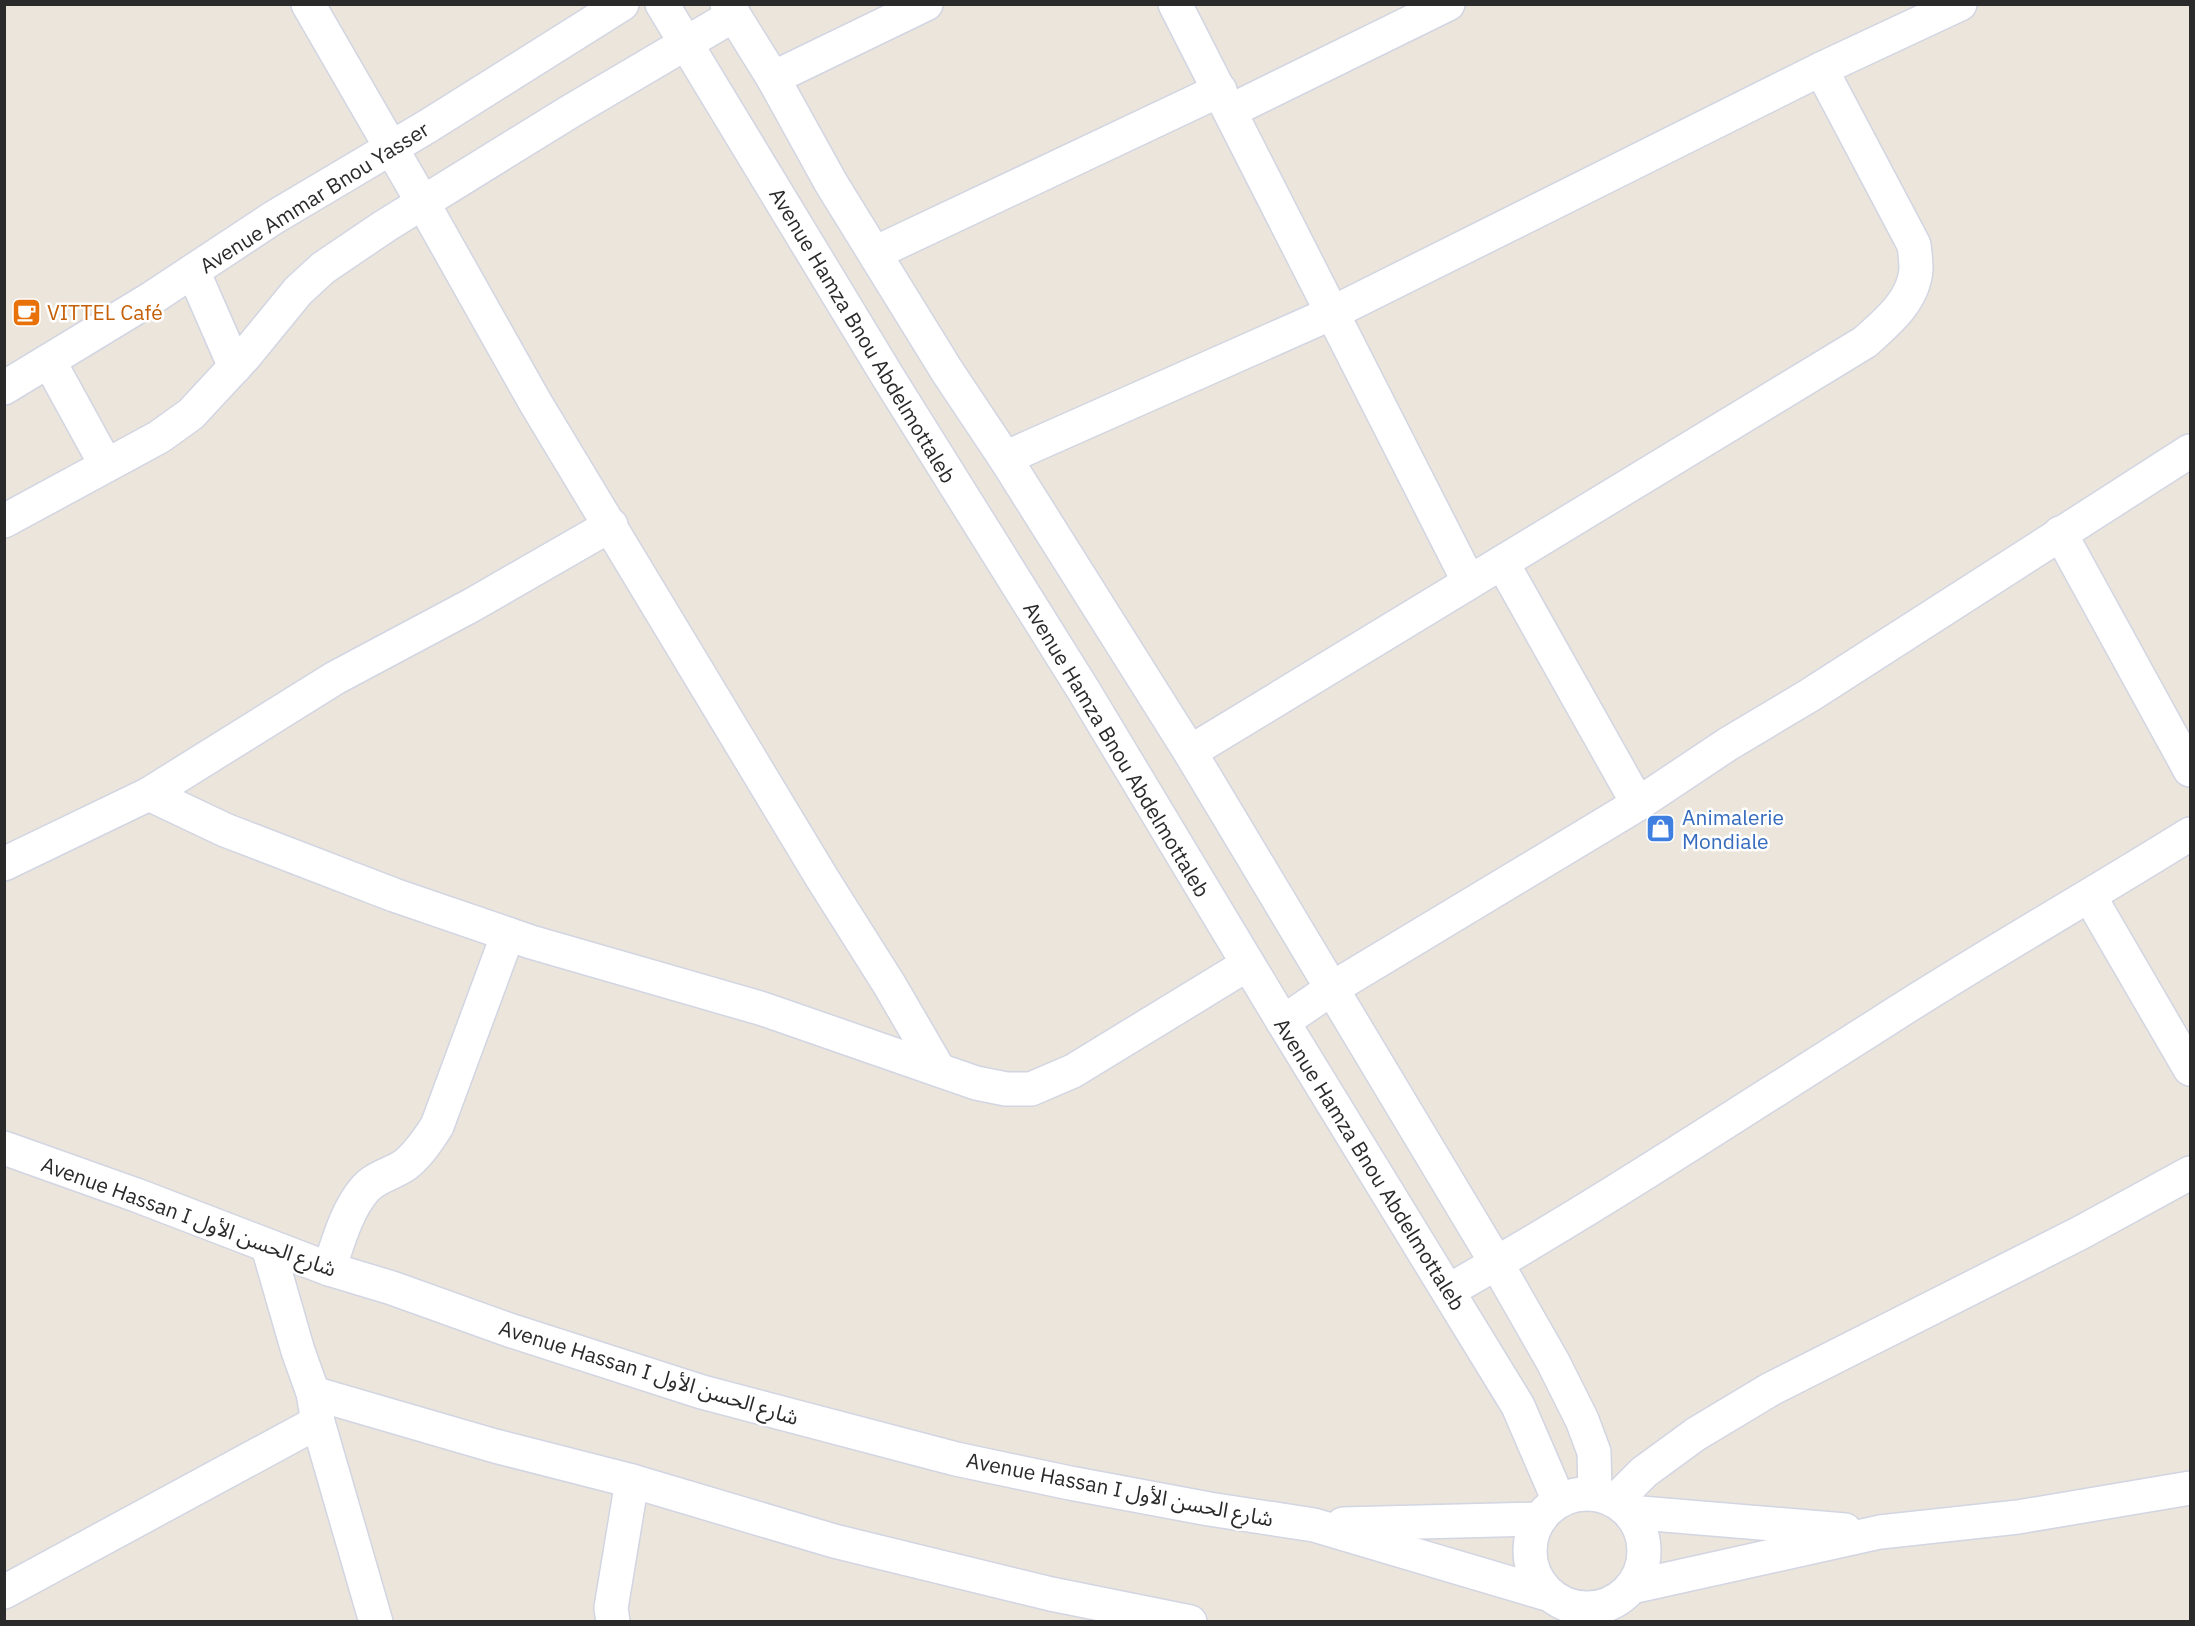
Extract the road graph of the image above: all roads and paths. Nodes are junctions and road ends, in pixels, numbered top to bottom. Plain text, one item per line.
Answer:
1 (308, 4) edge
2 (622, 4) edge
3 (662, 4) edge
4 (926, 4) edge
5 (1175, 4) edge
6 (1448, 4) edge
7 (1960, 4) edge
8 (731, 10) edge
9 (686, 43) junction
10 (1821, 69) junction
11 (773, 78) junction
12 (1225, 101) junction
13 (391, 148) junction
14 (423, 203) junction
15 (875, 253) junction
16 (193, 271) junction
17 (1332, 313) junction
18 (49, 361) junction
19 (235, 367) junction
20 (4, 388) edge
21 (2190, 451) edge
22 (1005, 458) junction
23 (106, 465) junction
24 (4, 521) edge
25 (611, 525) junction
26 (2060, 533) junction
27 (1503, 564) junction
28 (1469, 582) junction
29 (1190, 752) junction
30 (2190, 770) edge
31 (149, 794) junction
32 (1638, 804) junction
33 (2190, 834) edge
34 (4, 864) edge
35 (2090, 897) junction
36 (508, 934) junction
37 (1248, 964) junction
38 (1331, 989) junction
39 (1282, 1022) junction
40 (2190, 1069) edge
41 (939, 1070) junction
42 (4, 1148) edge
43 (2190, 1173) edge
44 (268, 1247) junction
45 (1497, 1264) junction
46 (329, 1269) junction
47 (1448, 1291) junction
48 (315, 1407) junction
49 (632, 1481) junction
50 (2190, 1488) edge
51 (1613, 1502) junction
52 (1549, 1510) junction
53 (1314, 1525) junction
54 (1880, 1533) junction
55 (1632, 1587) junction
56 (4, 1592) edge
57 (1547, 1594) junction
58 (1596, 1615) edge
59 (1186, 1621) edge
60 (376, 1622) edge
61 (613, 1622) edge

1 - 13 street
2 - 13 street, Avenue Ammar Bnou Yasser
3 - 9 street, Avenue Hamza Bnou Abdelmottaleb
4 - 11 street
5 - 12 street
6 - 12 street
7 - 10 street
8 - 9 street
8 - 11 street
9 - 14 street
9 - 37 street, Avenue Hamza Bnou Abdelmottaleb
10 - 17 street
10 - 27 street
11 - 15 street
12 - 15 street
12 - 17 street
13 - 14 street
13 - 16 street, Avenue Ammar Bnou Yasser
14 - 19 street
14 - 25 street
15 - 22 street
16 - 18 street, Avenue Ammar Bnou Yasser
16 - 19 street
17 - 22 street
17 - 28 street
18 - 20 street, Avenue Ammar Bnou Yasser
18 - 23 street
19 - 23 street
21 - 26 street
22 - 29 street
23 - 24 street
25 - 31 street
25 - 41 street
26 - 30 street
26 - 32 street
27 - 28 street
27 - 32 street
28 - 29 street
29 - 38 street
31 - 34 street
31 - 36 street
32 - 38 street
33 - 35 street
35 - 40 street
35 - 45 street
36 - 41 street
36 - 46 street
37 - 39 street, Avenue Hamza Bnou Abdelmottaleb
37 - 41 street
38 - 39 street
38 - 45 street
39 - 47 street, Avenue Hamza Bnou Abdelmottaleb
42 - 44 street, Avenue Hassan I شارع الحسن الأول
43 - 51 street
44 - 46 street, Avenue Hassan I شارع الحسن الأول
44 - 48 street
45 - 47 street
45 - 51 street
46 - 53 street, Avenue Hassan I شارع الحسن الأول
47 - 52 street, Avenue Hamza Bnou Abdelmottaleb
48 - 49 street
48 - 56 street
48 - 60 street
49 - 59 street
49 - 61 street
50 - 54 street
51 - 52 street
51 - 54 street
51 - 55 street
52 - 53 street, Avenue Hassan I شارع الحسن الأول
52 - 57 street
53 - 57 street, Avenue Hassan I شارع الحسن الأول
54 - 55 street
55 - 58 street
57 - 58 street

